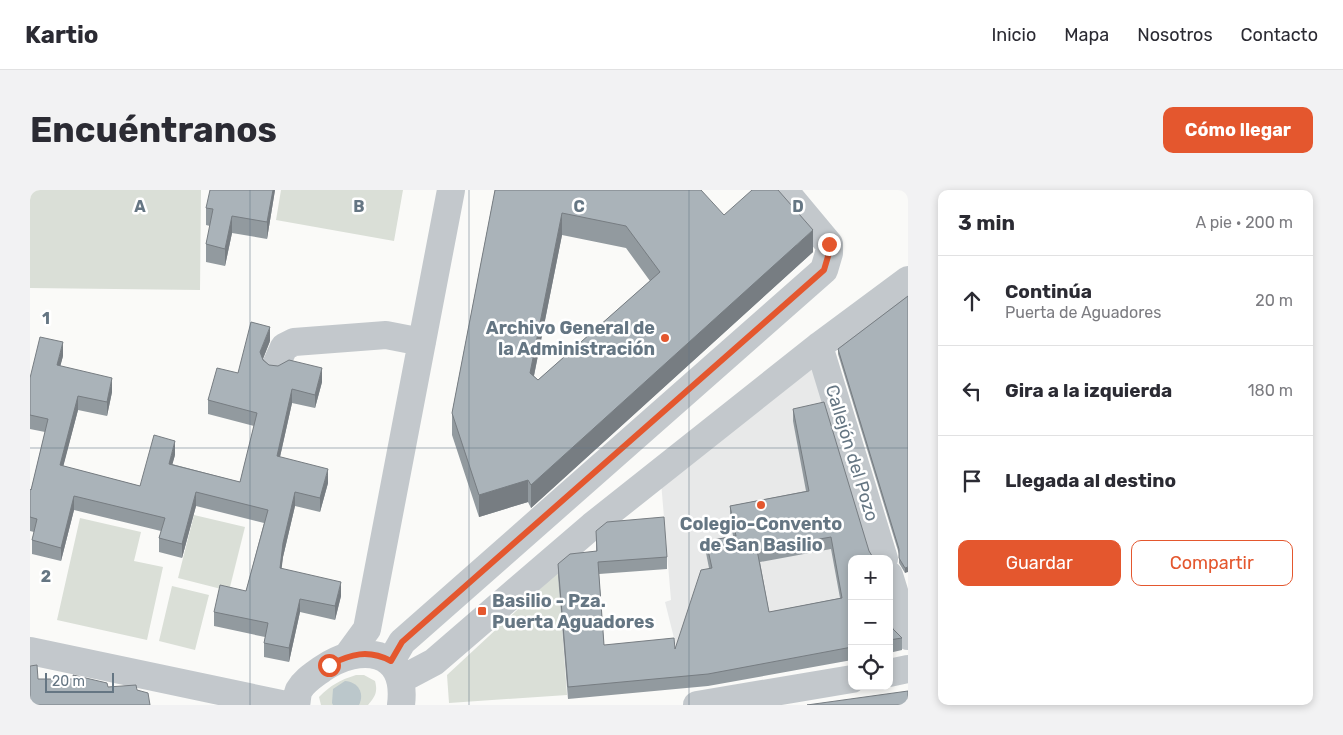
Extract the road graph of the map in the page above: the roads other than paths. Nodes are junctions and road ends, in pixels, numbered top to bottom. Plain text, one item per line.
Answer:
1 (451, 190) edge
2 (784, 190) edge
3 (908, 280) edge
4 (422, 342) junction
5 (819, 346) junction
6 (276, 365) edge
7 (883, 555) edge
8 (893, 588) edge
9 (908, 636) edge
10 (30, 651) edge
11 (387, 666) edge
12 (908, 670) edge
13 (893, 672) edge
14 (848, 680) edge
15 (286, 705) edge
16 (296, 705) edge
17 (696, 705) edge

1 - 4 street
2 - 11 street
3 - 5 street
4 - 6 street
4 - 11 street
5 - 7 street, Callejón del Pozo
5 - 11 street
8 - 9 street
10 - 15 street
11 - 16 street
12 - 13 street
14 - 17 street

